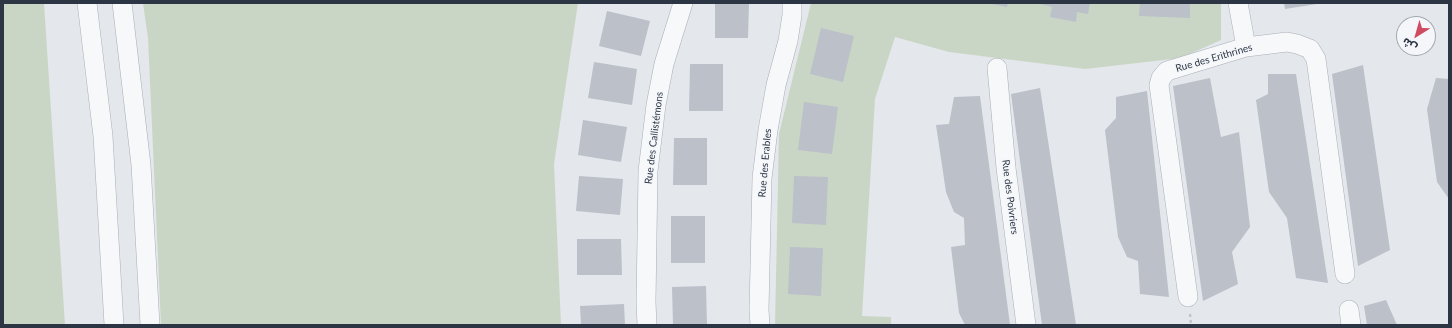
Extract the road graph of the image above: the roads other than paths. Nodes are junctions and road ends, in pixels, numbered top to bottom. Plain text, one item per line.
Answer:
1 (86, 3) edge
2 (122, 3) edge
3 (683, 3) edge
4 (792, 3) edge
5 (1238, 3) edge
6 (1246, 47) junction
7 (997, 68) dead end
8 (1345, 274) dead end
9 (1188, 297) dead end
10 (114, 325) edge
11 (150, 325) edge
12 (647, 325) edge
13 (760, 325) edge
14 (1026, 325) edge

1 - 10 street
2 - 11 street
3 - 12 street, Rue des Callistémons
4 - 13 street, Rue des Erables
5 - 6 street
6 - 8 street, Rue des Erithrines
6 - 9 street, Rue des Erithrines
7 - 14 street, Rue des Poivriers

